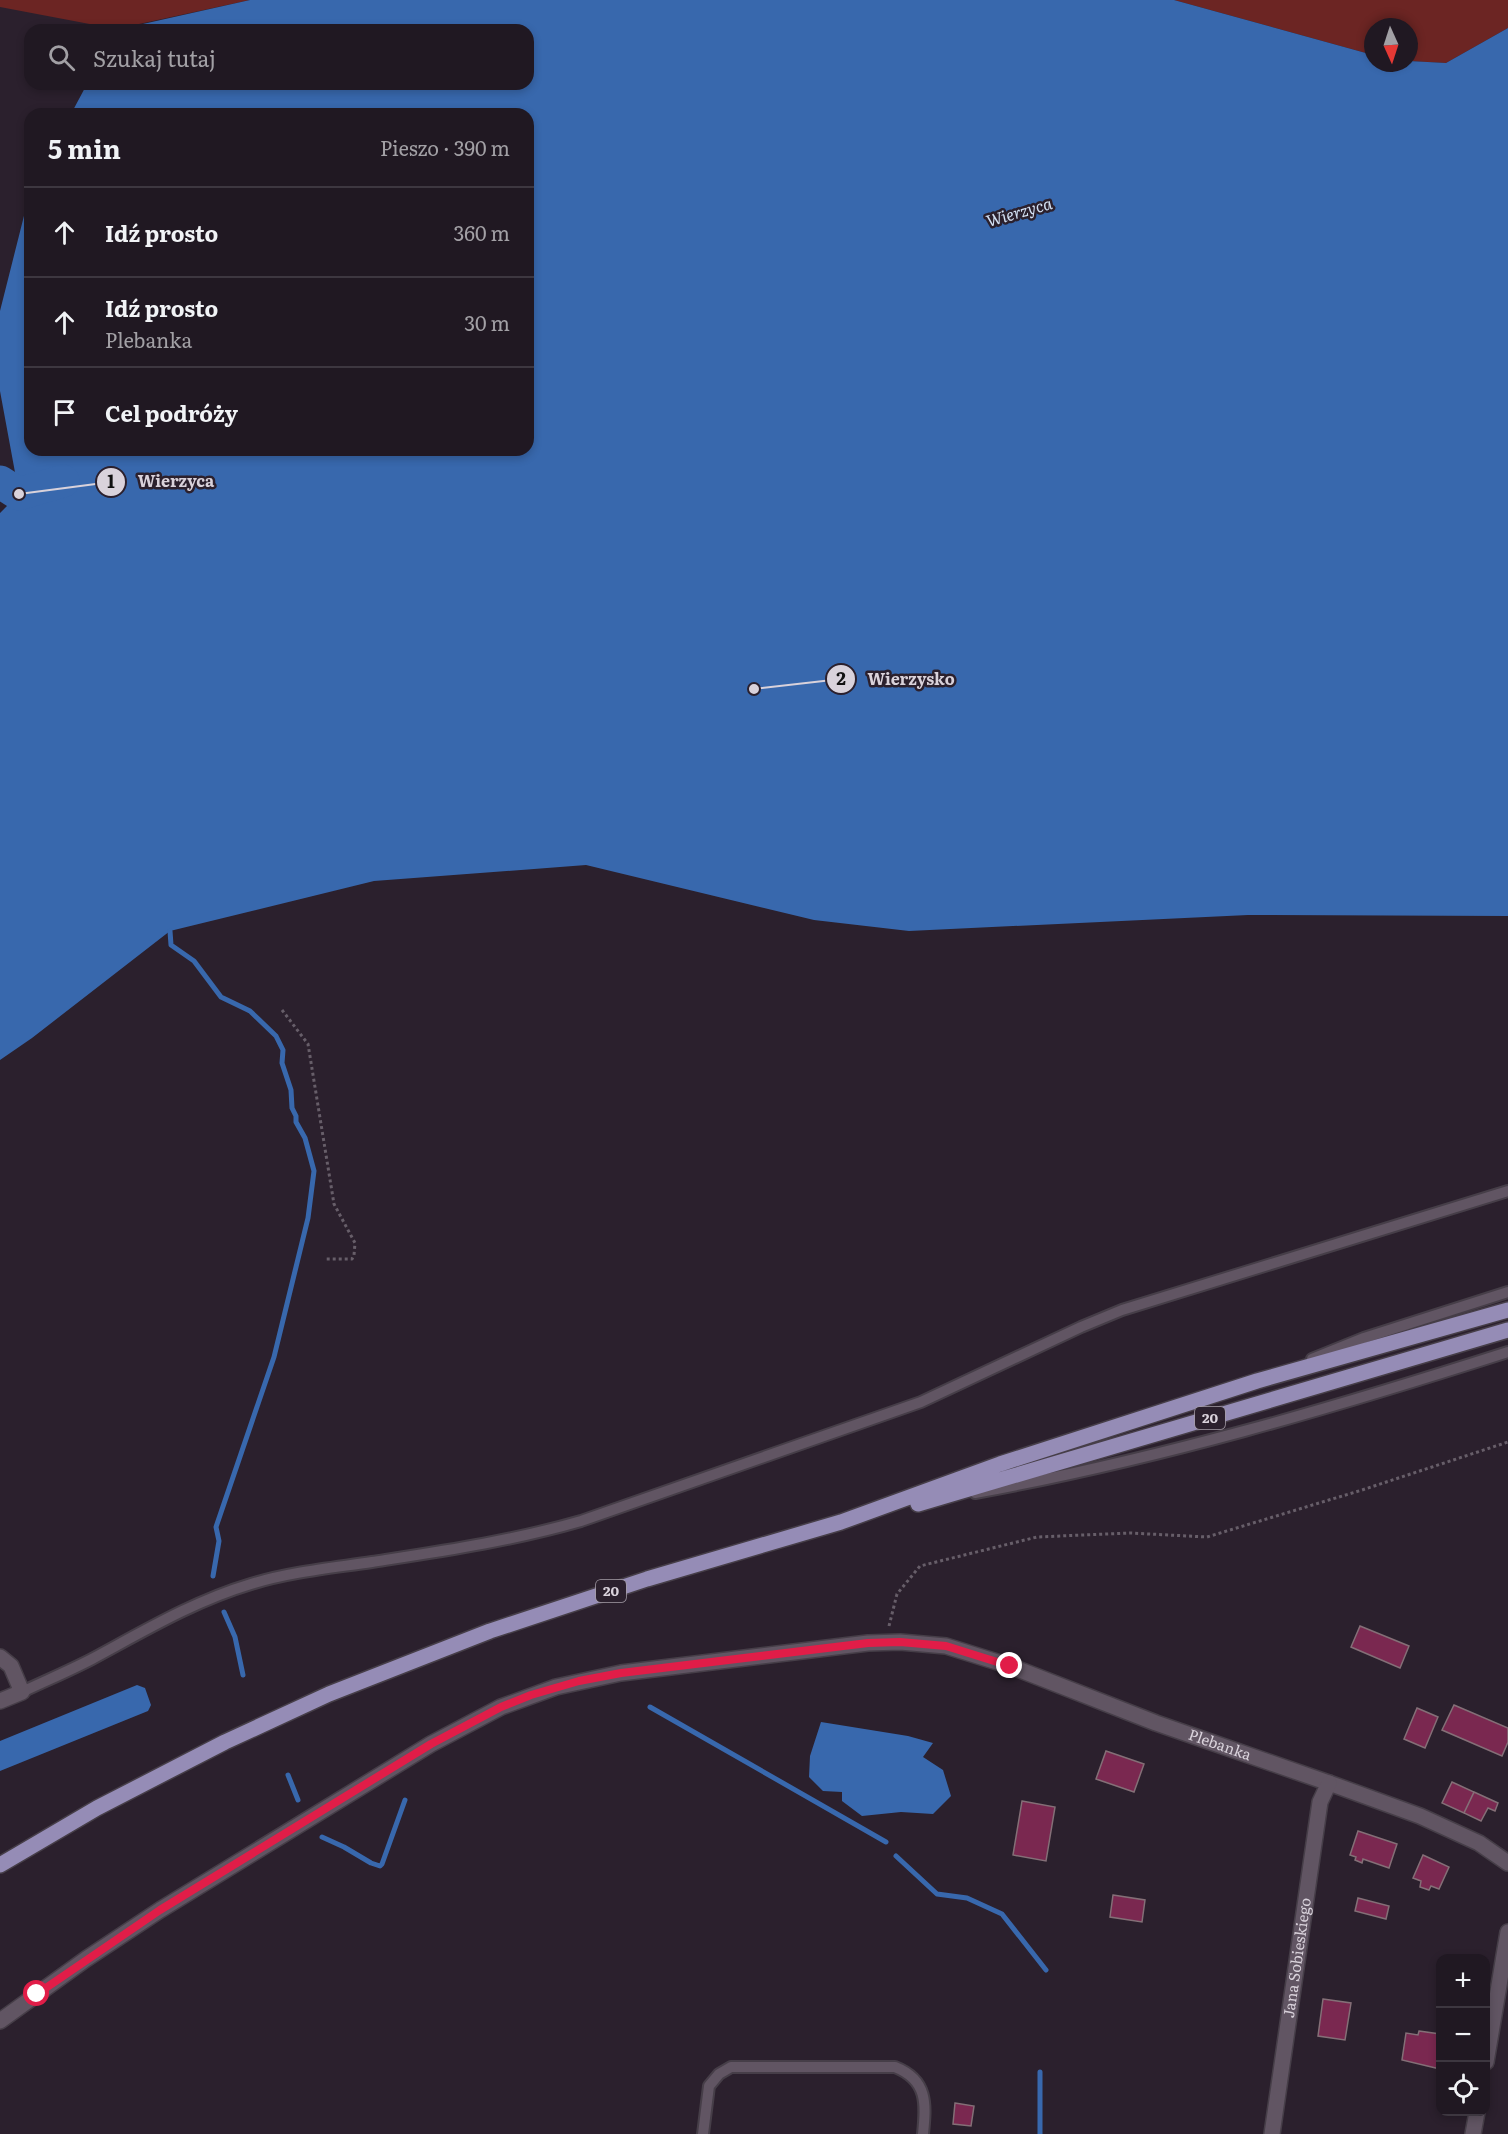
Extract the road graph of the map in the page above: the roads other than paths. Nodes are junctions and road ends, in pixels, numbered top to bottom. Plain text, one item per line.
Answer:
1 (1508, 1191) edge
2 (1508, 1292) edge
3 (1508, 1310) edge
4 (1508, 1330) edge
5 (1508, 1352) edge
6 (1257, 1381) junction
7 (913, 1505) junction
8 (841, 1522) junction
9 (0, 1657) edge
10 (22, 1692) junction
11 (0, 1701) edge
12 (1329, 1783) junction
13 (1508, 1863) edge
14 (0, 1865) edge
15 (1508, 1932) edge
16 (0, 2021) edge
17 (1490, 2033) edge
18 (1476, 2116) edge
19 (703, 2134) edge
20 (923, 2134) edge
21 (1272, 2134) edge
22 (1473, 2134) edge

1 - 10 lane
2 - 6 lane
3 - 6 main road, 20
4 - 7 main road, 20
5 - 7 lane
6 - 8 main road, 20
7 - 8 main road, 20
8 - 14 main road, 20
9 - 10 street
10 - 11 street
12 - 13 street, Plebanka
12 - 16 street, Plebanka
12 - 21 street, Jana Sobieskiego
15 - 17 street
18 - 22 street
19 - 20 lane

